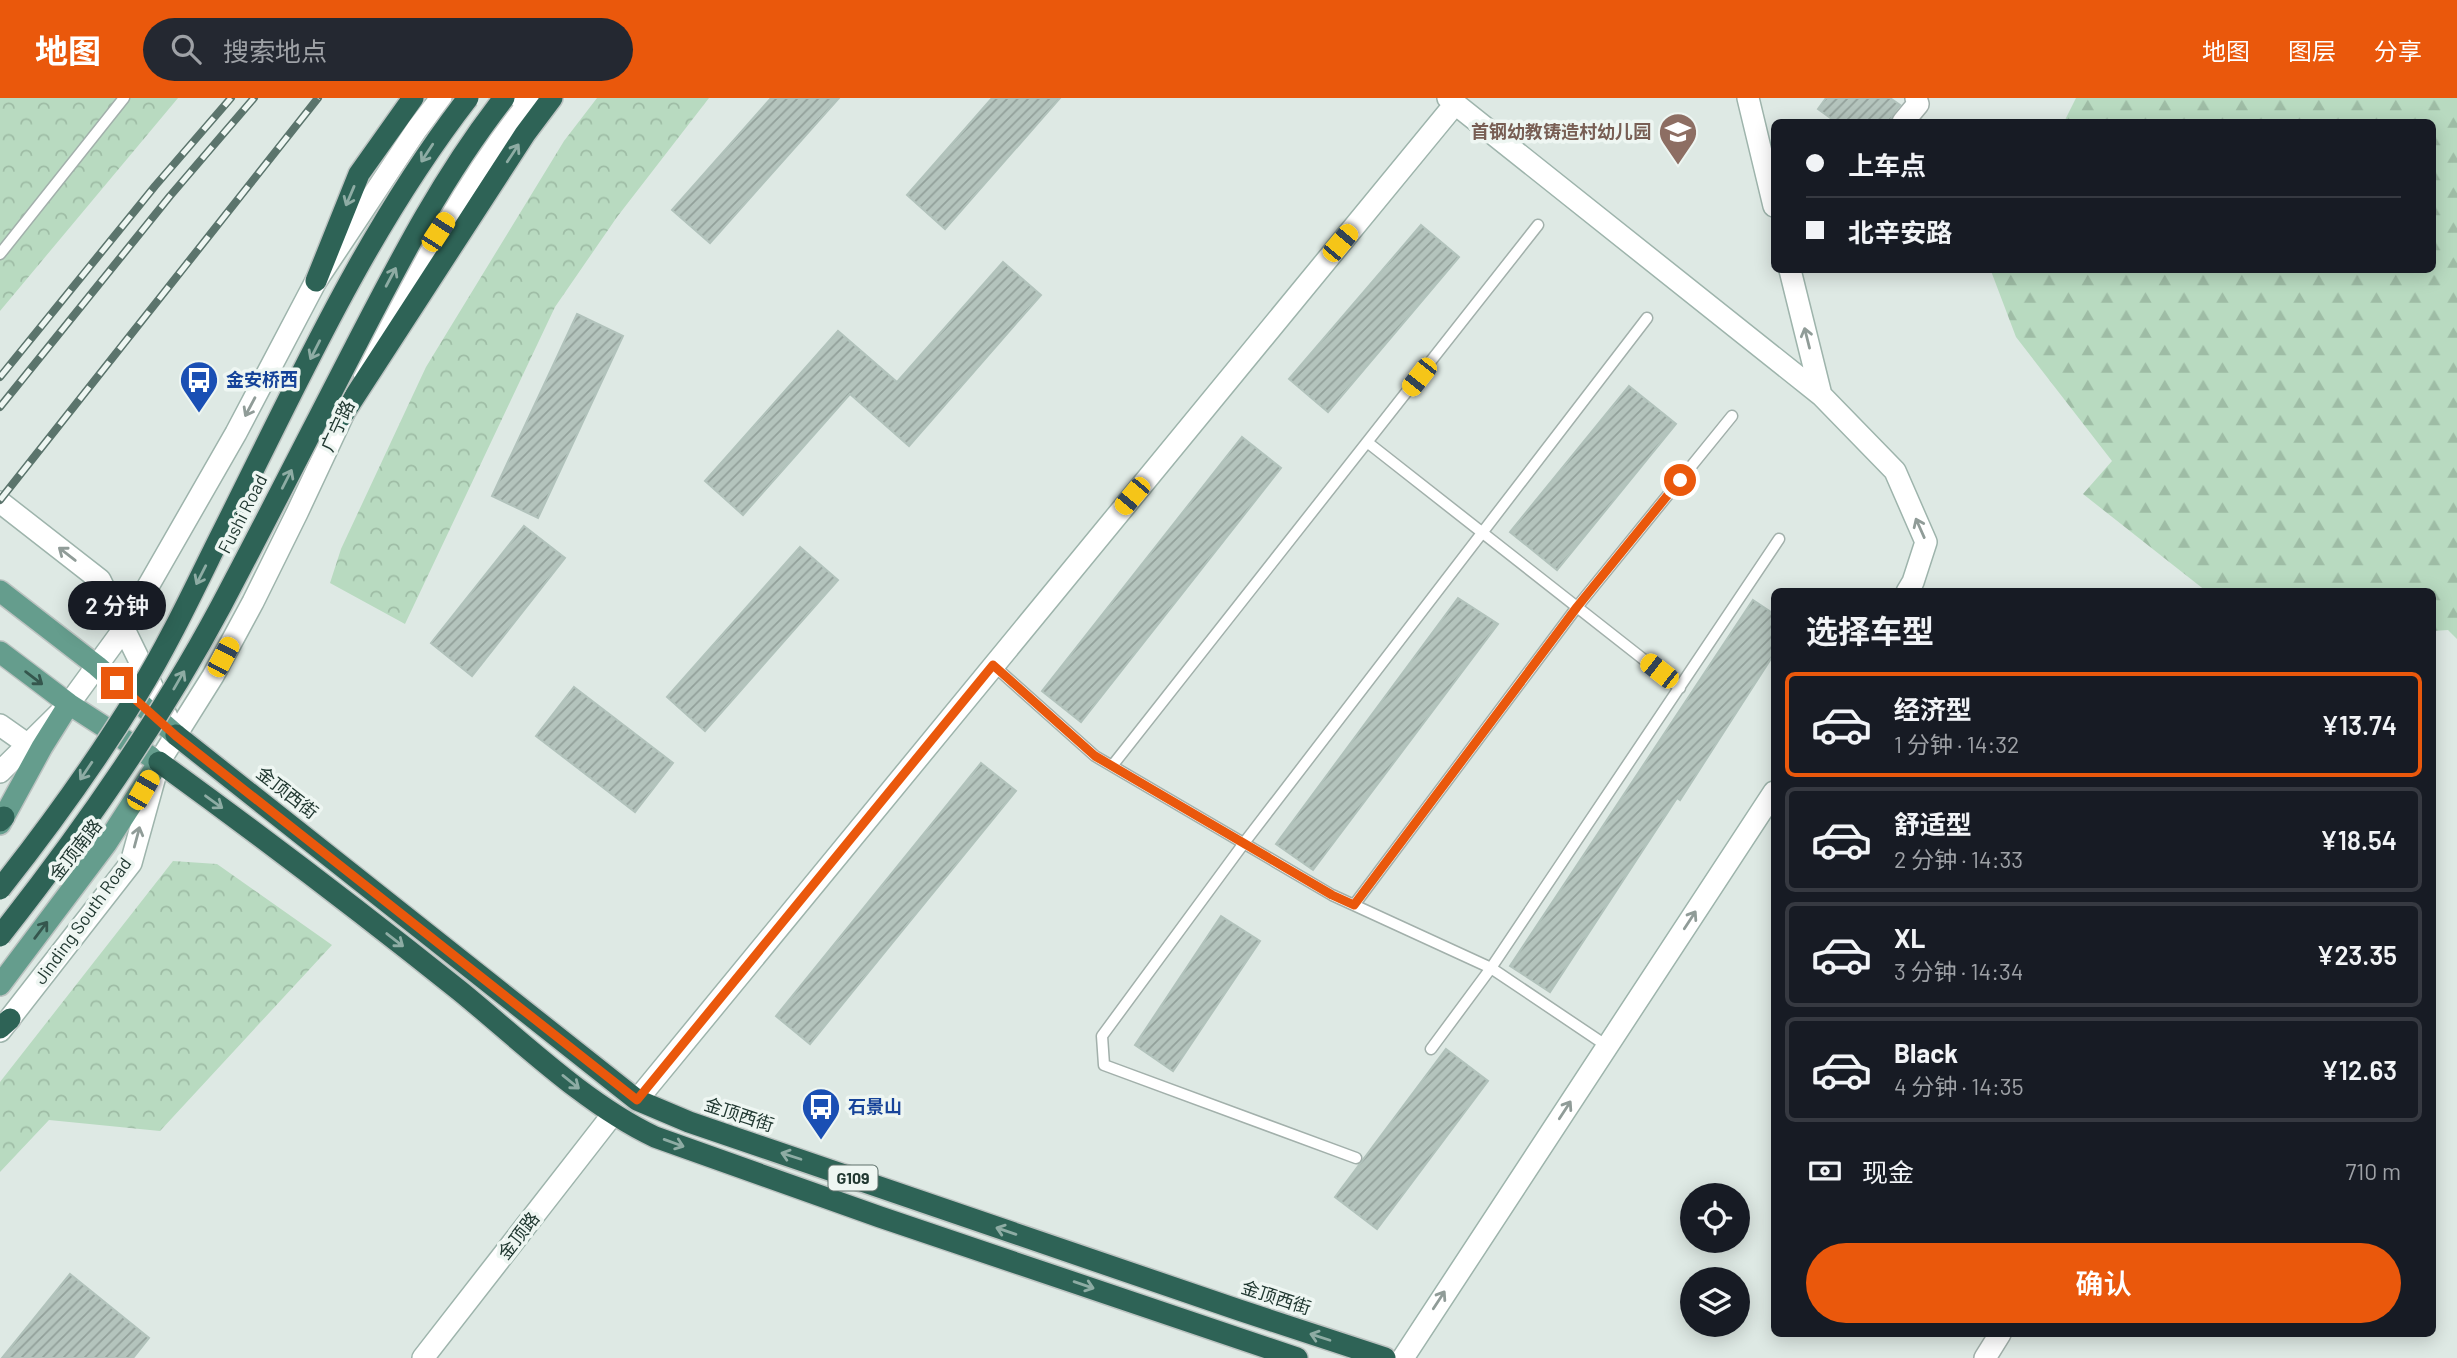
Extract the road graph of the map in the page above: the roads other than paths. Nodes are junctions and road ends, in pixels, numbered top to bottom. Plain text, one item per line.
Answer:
1 (124, 98) edge
2 (413, 98) edge
3 (441, 98) edge
4 (468, 98) edge
5 (504, 98) edge
6 (528, 98) edge
7 (552, 98) edge
8 (1916, 98) edge
9 (1752, 100) edge
10 (1451, 101) edge
11 (1905, 119) edge
12 (1771, 192) edge
13 (1538, 225) dead end
14 (0, 254) edge
15 (1791, 273) edge
16 (316, 281) junction
17 (1647, 318) dead end
18 (1821, 395) junction
19 (342, 416) junction
20 (1732, 416) dead end
21 (1367, 442) junction
22 (0, 502) edge
23 (1482, 532) junction
24 (1779, 539) dead end
25 (1909, 588) edge
26 (0, 591) edge
27 (1577, 607) junction
28 (123, 630) junction
29 (0, 652) edge
30 (993, 665) junction
31 (97, 666) junction
32 (1680, 688) junction
33 (69, 704) junction
34 (0, 725) edge
35 (176, 736) junction
36 (35, 745) junction
37 (159, 762) junction
38 (1112, 766) junction
39 (0, 772) edge
40 (1771, 797) edge
41 (1, 821) edge
42 (1244, 843) junction
43 (0, 889) edge
44 (1354, 905) junction
45 (0, 936) edge
46 (0, 948) edge
47 (1491, 968) junction
48 (0, 985) edge
49 (3, 1026) edge
50 (1607, 1046) junction
51 (1432, 1049) dead end
52 (637, 1100) junction
53 (613, 1114) junction
54 (1356, 1158) dead end
55 (1998, 1337) edge
56 (424, 1358) edge
57 (1297, 1358) edge
58 (1385, 1358) edge
59 (1403, 1358) edge
60 (1985, 1358) edge

1 - 14 lane
2 -> 16 highway
3 - 16 street
4 -> 43 highway, Fushi Road, bridge
45 -> 5 highway, Fushi Road, bridge
6 - 19 street, 广宁路
19 -> 7 highway
8 - 11 street
9 - 12 street
10 - 18 street
10 - 30 street
13 - 21 lane
18 -> 15 street
16 -> 28 street
17 - 23 lane
25 -> 18 street
19 - 35 street, 广宁路
20 - 27 lane
21 - 23 lane
21 - 38 lane
28 -> 22 street
23 - 27 lane
23 - 42 lane
24 - 32 lane
26 - 31 main road
27 - 32 lane
27 - 44 lane
28 - 31 street
28 - 35 street
29 -> 33 main road
30 - 38 lane
30 - 52 street
31 - 33 street
31 - 35 main road
32 - 47 lane
33 - 36 main road
33 - 37 main road
34 - 36 street
35 - 37 street, 广宁路
35 - 52 highway, 金顶西街 / G109
36 - 39 street
36 - 41 main road
37 - 46 main road, 金顶南路
48 -> 37 main road
49 -> 37 street, Jinding South Road
37 -> 53 highway, G109
38 - 42 lane
50 -> 40 street
42 - 44 lane
42 - 54 lane
44 - 47 lane
47 - 50 lane
47 - 51 lane
59 -> 50 street
58 -> 52 highway, 金顶西街 / G109
53 - 56 street, 金顶路
53 -> 57 highway, G109
55 - 60 street

